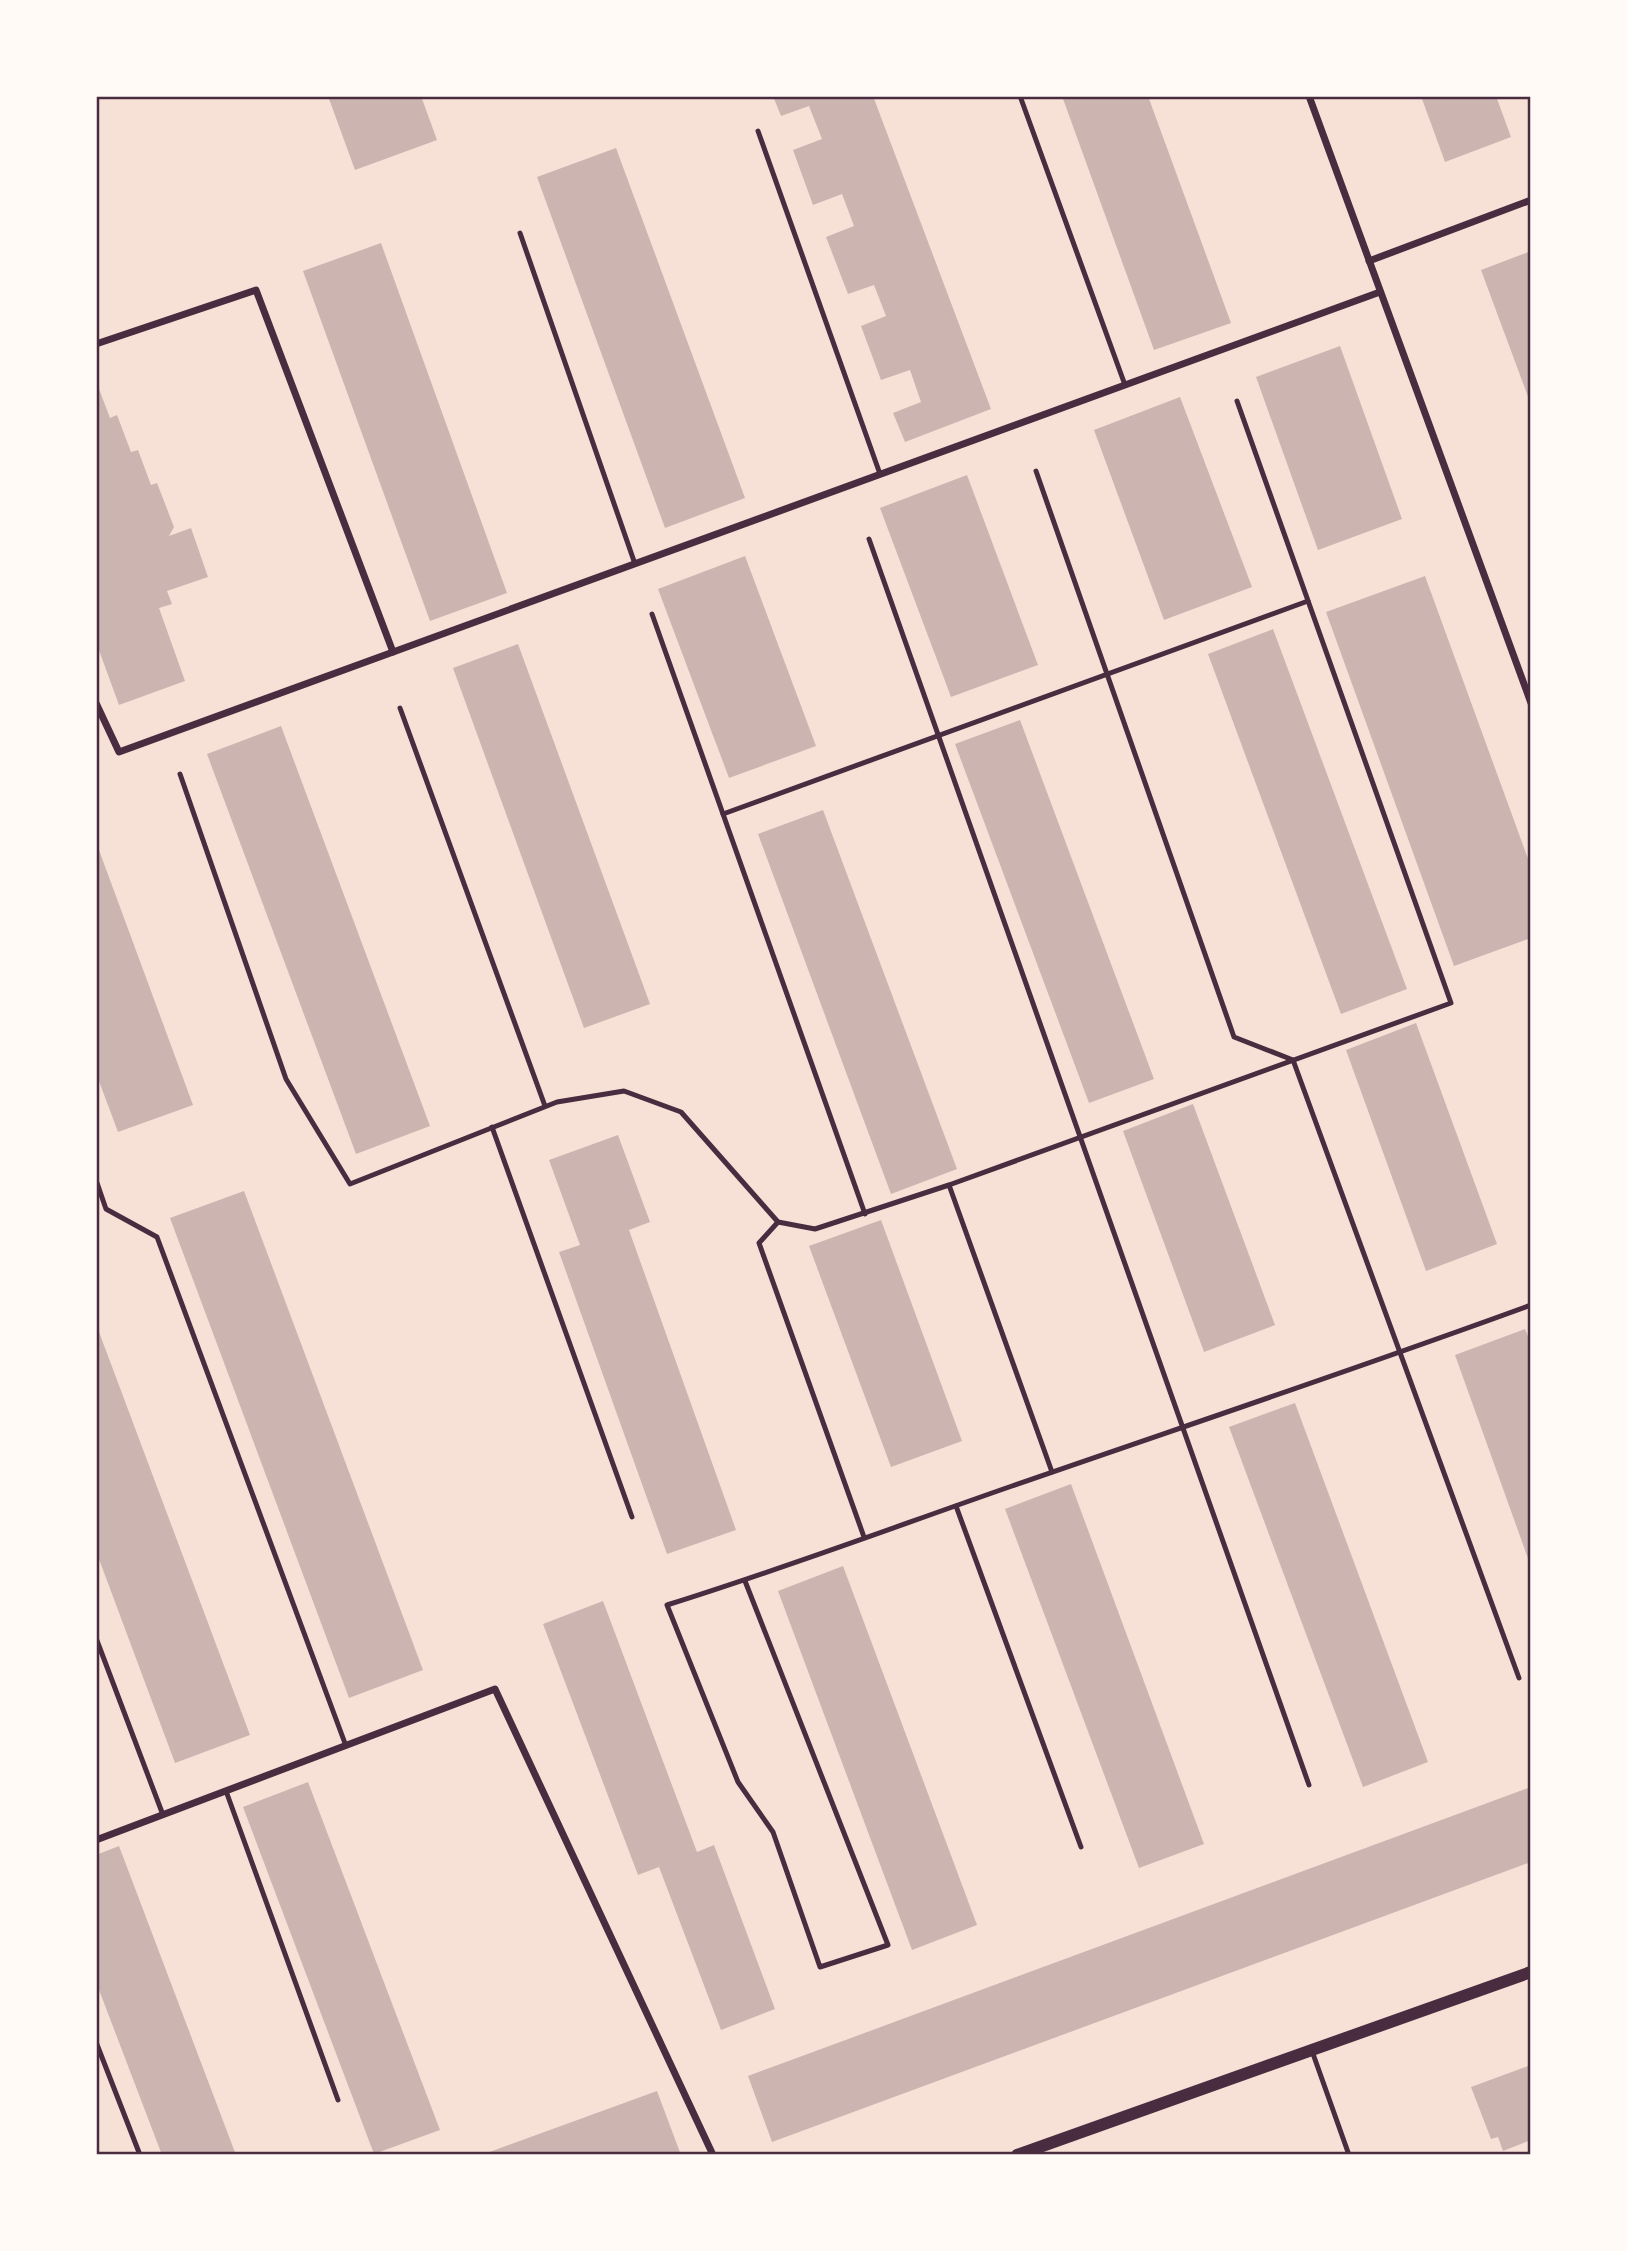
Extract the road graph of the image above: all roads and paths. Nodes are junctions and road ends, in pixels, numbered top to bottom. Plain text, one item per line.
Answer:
1 (1020, 96) edge
2 (1309, 96) edge
3 (758, 131) dead end
4 (1531, 200) edge
5 (520, 233) dead end
6 (1369, 261) junction
7 (1380, 292) junction
8 (96, 344) edge
9 (1125, 385) junction
10 (1237, 401) dead end
11 (1035, 471) dead end
12 (880, 474) junction
13 (869, 539) dead end
14 (635, 564) junction
15 (1308, 601) junction
16 (652, 614) dead end
17 (393, 652) junction
18 (1107, 674) junction
19 (96, 703) edge
20 (1531, 703) edge
21 (400, 708) dead end
22 (939, 736) junction
23 (180, 774) dead end
24 (723, 814) junction
25 (1293, 1060) junction
26 (545, 1106) junction
27 (492, 1127) junction
28 (1080, 1136) junction
29 (96, 1181) edge
30 (949, 1185) junction
31 (106, 1209) junction
32 (96, 1212) edge
33 (865, 1214) junction
34 (778, 1222) junction
35 (1531, 1305) edge
36 (1399, 1353) junction
37 (1183, 1427) junction
38 (1052, 1472) junction
39 (956, 1506) junction
40 (632, 1517) dead end
41 (864, 1537) junction
42 (745, 1581) junction
43 (96, 1639) edge
44 (1519, 1678) dead end
45 (345, 1745) junction
46 (1309, 1785) dead end
47 (226, 1791) junction
48 (163, 1815) junction
49 (96, 1840) edge
50 (1081, 1847) dead end
51 (1531, 1972) edge
52 (96, 2042) edge
53 (1311, 2048) junction
54 (338, 2100) dead end
55 (139, 2155) edge
56 (713, 2155) edge
57 (1017, 2155) edge
58 (1349, 2155) edge

1 - 9 lane
2 - 6 street
3 - 12 lane
4 - 6 street
5 - 14 lane
6 - 7 street
7 - 9 street
7 - 20 street
8 - 17 street
9 - 12 street
10 - 15 lane
11 - 18 lane
12 - 14 street
13 - 22 lane
14 - 17 street
15 - 18 lane
15 - 25 lane
16 - 24 lane
17 - 19 street
18 - 22 lane
18 - 25 lane
21 - 26 lane
22 - 24 lane
22 - 28 lane
23 - 27 lane
24 - 33 lane
25 - 28 lane
25 - 36 lane
26 - 27 lane
26 - 34 lane
27 - 40 lane
28 - 30 lane
28 - 37 lane
29 - 31 lane
30 - 33 lane
30 - 38 lane
31 - 32 lane
31 - 45 lane
33 - 34 lane
34 - 41 lane
35 - 36 lane
36 - 37 lane
36 - 44 lane
37 - 38 lane
37 - 46 lane
38 - 39 lane
39 - 41 lane
39 - 50 lane
41 - 42 lane
42 - 42 lane
43 - 48 lane
45 - 47 street
45 - 56 street
47 - 48 street
47 - 54 lane
48 - 49 street
51 - 53 street
52 - 55 lane
53 - 57 street
53 - 58 lane

